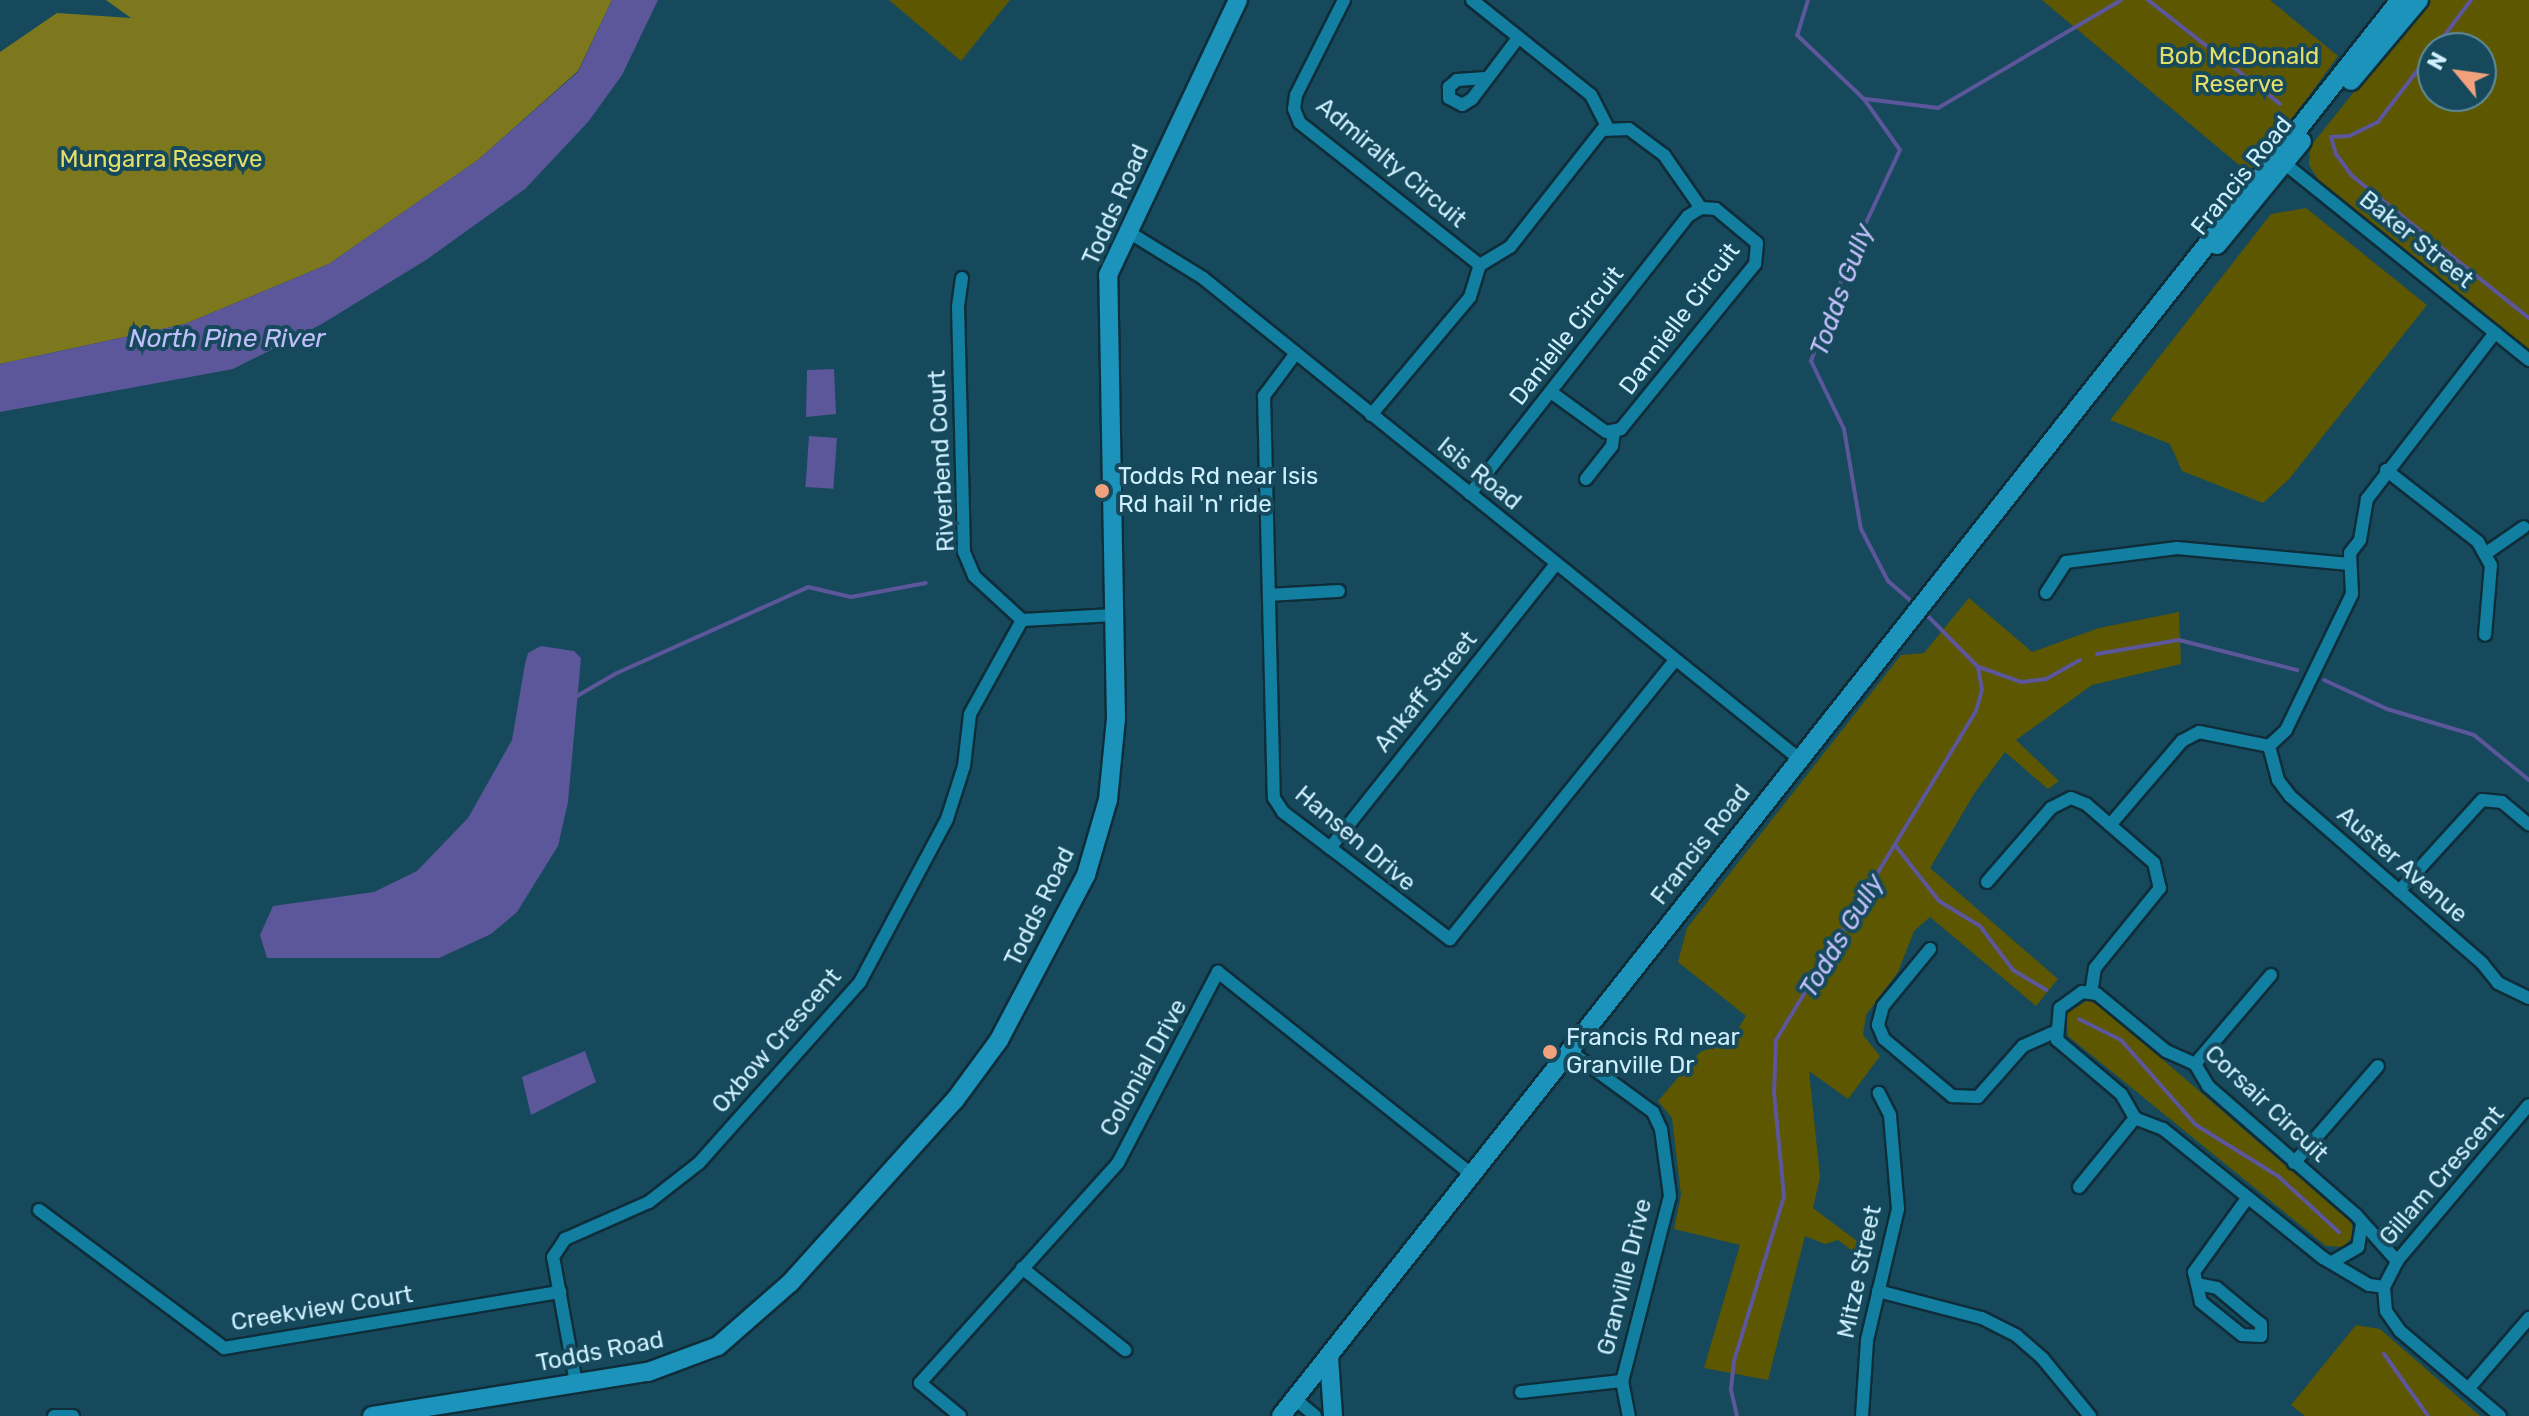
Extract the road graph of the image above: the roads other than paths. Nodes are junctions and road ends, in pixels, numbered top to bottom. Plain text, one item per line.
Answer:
1 (1238, 0) edge
2 (1344, 0) edge
3 (1472, 0) edge
4 (2400, 0) edge
5 (2419, 0) edge
6 (1518, 38) junction
7 (1485, 78) dead end
8 (1607, 127) junction
9 (2280, 159) junction
10 (1701, 208) junction
11 (1127, 231) junction
12 (1480, 265) junction
13 (962, 278) dead end
14 (2495, 333) junction
15 (1296, 353) junction
16 (2529, 360) edge
17 (1551, 392) junction
18 (1371, 415) junction
19 (1614, 432) junction
20 (2386, 470) junction
21 (1586, 479) dead end
22 (1470, 494) junction
23 (2524, 527) dead end
24 (2485, 554) junction
25 (1556, 564) junction
26 (2349, 564) junction
27 (1339, 591) dead end
28 (2046, 593) dead end
29 (1269, 595) junction
30 (1114, 615) junction
31 (1022, 620) junction
32 (2485, 635) dead end
33 (1675, 660) junction
34 (2269, 746) junction
35 (1798, 758) junction
36 (2110, 825) junction
37 (2529, 825) edge
38 (1330, 848) junction
39 (1987, 882) dead end
40 (2399, 891) junction
41 (1930, 949) dead end
42 (2271, 975) dead end
43 (2091, 992) junction
44 (2529, 998) edge
45 (2055, 1032) junction
46 (1571, 1052) junction
47 (2195, 1064) junction
48 (2378, 1066) dead end
49 (1879, 1093) dead end
50 (2529, 1105) edge
51 (2135, 1118) junction
52 (2294, 1163) junction
53 (1472, 1175) junction
54 (2079, 1187) dead end
55 (2248, 1197) junction
56 (39, 1210) dead end
57 (2362, 1225) junction
58 (2377, 1244) junction
59 (2355, 1250) junction
60 (2334, 1261) junction
61 (2397, 1261) junction
62 (1022, 1268) junction
63 (2354, 1273) junction
64 (2198, 1284) junction
65 (2384, 1287) junction
66 (1878, 1291) junction
67 (560, 1292) junction
68 (2529, 1318) edge
69 (1125, 1350) dead end
70 (1329, 1357) junction
71 (1622, 1381) junction
72 (576, 1383) junction
73 (2468, 1389) junction
74 (1521, 1392) dead end
75 (1295, 1399) junction
76 (54, 1416) edge
77 (73, 1416) edge
78 (372, 1416) edge
79 (960, 1416) edge
80 (1281, 1416) edge
81 (1315, 1416) edge
82 (1333, 1416) edge
83 (1629, 1416) edge
84 (1862, 1416) edge
85 (2090, 1416) edge
86 (2500, 1416) edge

1 - 11 main road, Todds Road
2 - 12 street, Admiralty Circuit
3 - 6 street
4 - 9 main road, Francis Road
5 - 9 main road, Francis Road
6 - 7 street
6 - 8 street
8 - 10 street
8 - 12 street
9 - 14 street, Baker Street
9 - 35 main road, Francis Road
10 - 17 street, Danielle Circuit
10 - 19 street, Dannielle Circuit
11 - 15 street, Isis Road
11 - 30 main road, Todds Road
12 - 18 street
13 - 31 street, Riverbend Court
14 - 16 street, Baker Street
14 - 20 street
15 - 18 street, Isis Road
15 - 29 street, Hansen Drive
17 - 19 street
17 - 22 street, Danielle Circuit
18 - 22 street, Isis Road
19 - 21 street, Dannielle Circuit
20 - 24 street
20 - 26 street
22 - 25 street, Isis Road
23 - 24 street
24 - 32 street
25 - 33 street, Isis Road
25 - 38 street, Ankaff Street
26 - 28 street
26 - 34 street
27 - 29 street
29 - 38 street, Hansen Drive
30 - 31 street
30 - 72 main road, Todds Road
31 - 67 street, Oxbow Crescent
33 - 35 street, Isis Road
33 - 38 street, Hansen Drive
34 - 36 street
34 - 40 street, Auster Avenue
35 - 46 main road, Francis Road
36 - 39 street
36 - 43 street
37 - 40 street
40 - 44 street, Auster Avenue
41 - 45 street
42 - 47 street
43 - 45 street
43 - 47 street, Corsair Circuit
45 - 51 street
46 - 53 main road, Francis Road
46 - 71 street, Granville Drive
47 - 52 street, Corsair Circuit
48 - 52 street
49 - 66 street, Mitze Street
50 - 61 street, Gillam Crescent
51 - 54 street
51 - 55 street
52 - 57 street, Corsair Circuit
53 - 62 street, Colonial Drive
53 - 70 main road, Francis Road
55 - 60 street
55 - 64 street
56 - 67 street, Creekview Court
57 - 58 street, Corsair Circuit
57 - 59 street
58 - 59 street
58 - 61 street
59 - 60 street
59 - 63 street
60 - 63 street
61 - 65 street, Gillam Crescent
62 - 69 street
62 - 79 street, Colonial Drive
63 - 65 street
64 - 64 street
65 - 73 street
66 - 84 street, Mitze Street
66 - 85 street
67 - 72 street, Oxbow Crescent
68 - 73 street
70 - 75 main road, Francis Road
70 - 82 main road
71 - 74 street
71 - 83 street, Granville Drive
72 - 78 main road, Todds Road
73 - 86 street
75 - 80 main road, Francis Road
75 - 81 street
76 - 77 street

